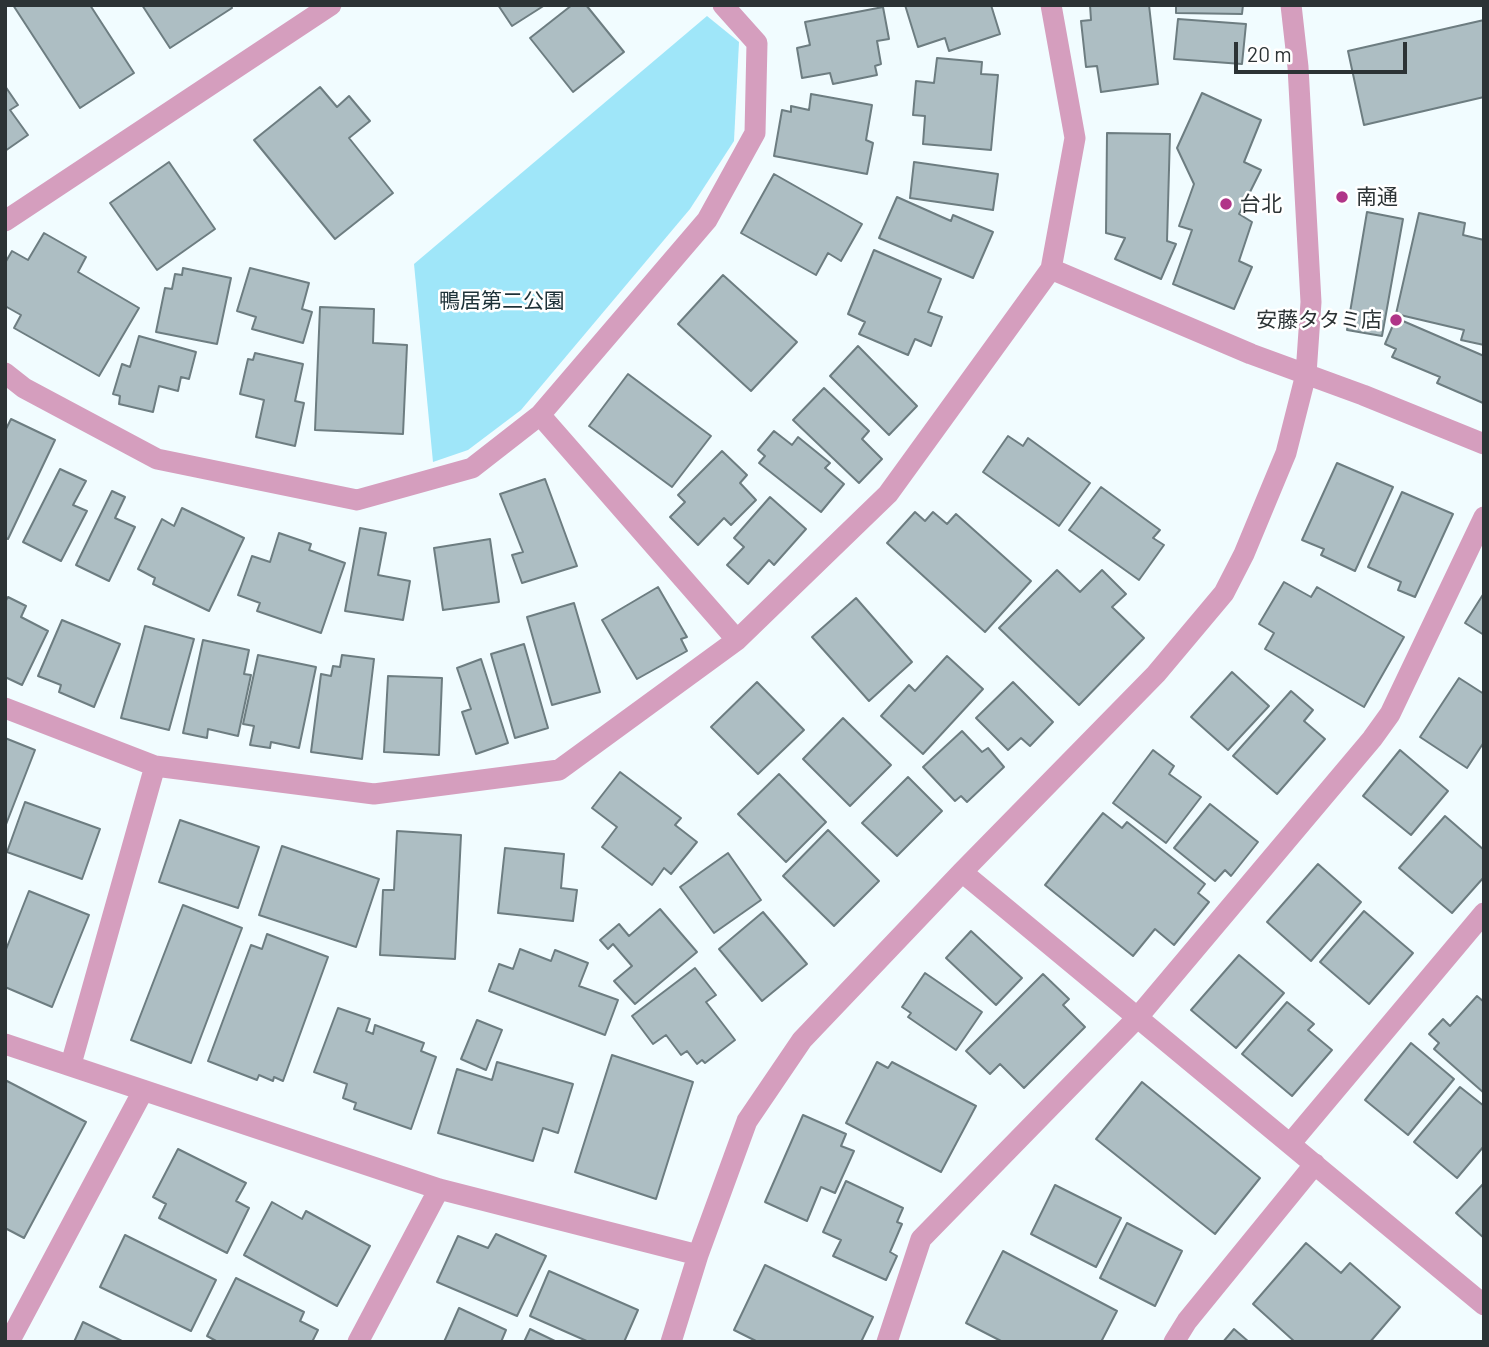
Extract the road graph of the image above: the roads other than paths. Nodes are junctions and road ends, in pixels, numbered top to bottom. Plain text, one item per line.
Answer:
1 (331, 5) edge
2 (723, 5) edge
3 (1051, 5) edge
4 (1291, 5) edge
5 (5, 221) edge
6 (1051, 269) junction
7 (5, 373) edge
8 (1306, 374) junction
9 (540, 415) junction
10 (1484, 444) edge
11 (1484, 517) edge
12 (737, 640) junction
13 (5, 708) edge
14 (155, 766) junction
15 (962, 872) junction
16 (1484, 913) edge
17 (1138, 1018) junction
18 (5, 1044) edge
19 (71, 1064) junction
20 (143, 1091) junction
21 (1290, 1144) junction
22 (1315, 1164) junction
23 (439, 1189) junction
24 (698, 1255) junction
25 (1484, 1305) edge
26 (9, 1342) edge
27 (358, 1342) edge
28 (671, 1342) edge
29 (887, 1342) edge
30 (1174, 1342) edge

1 - 5 street
2 - 9 street
3 - 6 street
4 - 8 street
6 - 8 street
6 - 12 street
7 - 9 street
8 - 10 street
8 - 15 street
9 - 12 street
11 - 17 street
12 - 14 street
13 - 14 street
14 - 19 street
15 - 17 street
15 - 24 street
16 - 21 street
17 - 21 street
17 - 29 street
18 - 19 street
19 - 20 street
20 - 23 street
20 - 26 street
21 - 22 street
22 - 25 street
22 - 30 street
23 - 24 street
23 - 27 street
24 - 28 street

